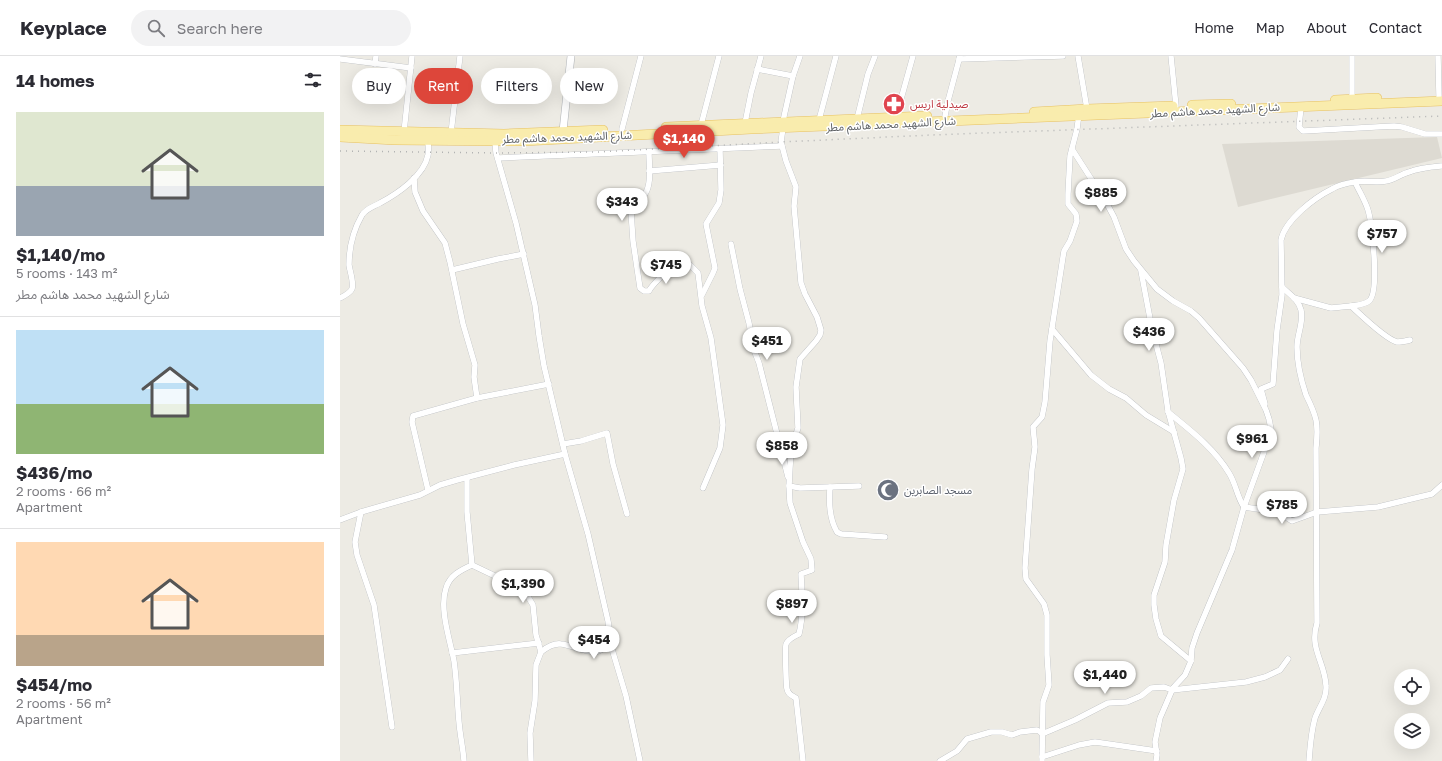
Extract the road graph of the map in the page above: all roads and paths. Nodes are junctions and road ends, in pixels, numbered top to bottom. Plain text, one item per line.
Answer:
1 (376, 56) edge
2 (412, 56) edge
3 (460, 56) edge
4 (571, 56) edge
5 (642, 56) edge
6 (719, 56) edge
7 (761, 56) edge
8 (800, 56) edge
9 (836, 56) edge
10 (875, 56) edge
11 (914, 56) edge
12 (1063, 56) edge
13 (1078, 56) edge
14 (1171, 56) edge
15 (1352, 56) edge
16 (1438, 56) edge
17 (959, 57) edge
18 (992, 57) edge
19 (1032, 57) edge
20 (340, 59) edge
21 (375, 64) junction
22 (411, 68) junction
23 (757, 69) junction
24 (793, 76) junction
25 (1441, 98) edge
26 (1352, 99) junction
27 (1176, 106) junction
28 (1301, 106) junction
29 (1081, 111) junction
30 (945, 116) junction
31 (896, 117) junction
32 (857, 119) junction
33 (819, 120) junction
34 (745, 123) junction
35 (701, 125) junction
36 (783, 125) junction
37 (722, 127) junction
38 (622, 129) junction
39 (340, 130) edge
40 (562, 131) junction
41 (404, 132) junction
42 (451, 133) junction
43 (1442, 134) edge
44 (340, 137) edge
45 (428, 140) junction
46 (495, 140) junction
47 (782, 146) junction
48 (720, 149) junction
49 (1072, 149) junction
50 (649, 153) junction
51 (498, 158) junction
52 (721, 165) junction
53 (1442, 166) edge
54 (649, 171) junction
55 (414, 178) junction
56 (1355, 182) junction
57 (731, 244) dead end
58 (524, 254) junction
59 (1140, 269) junction
60 (452, 270) junction
61 (1282, 287) junction
62 (702, 296) junction
63 (340, 298) edge
64 (1294, 298) junction
65 (1351, 306) junction
66 (1052, 329) junction
67 (1410, 340) dead end
68 (549, 384) junction
69 (477, 398) junction
70 (1266, 410) junction
71 (1168, 411) junction
72 (1174, 432) junction
73 (563, 444) junction
74 (565, 454) junction
75 (467, 478) junction
76 (790, 484) junction
77 (1442, 485) edge
78 (859, 486) dead end
79 (830, 487) junction
80 (703, 488) dead end
81 (428, 490) junction
82 (1244, 507) junction
83 (361, 512) junction
84 (1317, 512) junction
85 (627, 514) dead end
86 (340, 520) edge
87 (885, 537) dead end
88 (472, 565) junction
89 (608, 621) junction
90 (539, 643) junction
91 (541, 652) junction
92 (452, 653) junction
93 (1288, 659) dead end
94 (1191, 661) junction
95 (1172, 690) junction
96 (392, 727) dead end
97 (1042, 733) junction
98 (1157, 750) junction
99 (1042, 759) edge
100 (464, 761) edge
101 (531, 761) edge
102 (640, 761) edge
103 (803, 761) edge
104 (940, 761) edge
105 (1156, 761) edge
106 (1309, 761) edge

1 - 21 street
2 - 22 street
3 - 42 street
4 - 40 street
5 - 38 street
6 - 35 street
7 - 23 street
8 - 24 street
9 - 33 street
10 - 32 street
11 - 31 street
12 - 19 street
13 - 29 street
14 - 27 street
15 - 26 street
16 - 25 street
17 - 18 street
17 - 30 street
18 - 19 street
20 - 21 street
21 - 22 street
22 - 41 street
23 - 24 street
23 - 34 street
24 - 36 street
25 - 26 main road, شارع الشهيد محمد هاشم مطر
25 - 28 main road, شارع الشهيد محمد هاشم مطر
26 - 27 main road, شارع الشهيد محمد هاشم مطر
27 - 29 main road, شارع الشهيد محمد هاشم مطر
28 - 29 main road, شارع الشهيد محمد هاشم مطر
28 - 43 street
29 - 30 main road, شارع الشهيد محمد هاشم مطر
29 - 36 main road, شارع الشهيد محمد هاشم مطر
29 - 49 street
30 - 31 main road, شارع الشهيد محمد هاشم مطر
31 - 32 main road, شارع الشهيد محمد هاشم مطر
32 - 33 main road, شارع الشهيد محمد هاشم مطر
33 - 36 main road, شارع الشهيد محمد هاشم مطر
34 - 36 main road, شارع الشهيد محمد هاشم مطر
34 - 37 main road, شارع الشهيد محمد هاشم مطر
35 - 37 main road, شارع الشهيد محمد هاشم مطر
35 - 38 main road, شارع الشهيد محمد هاشم مطر
36 - 37 main road, شارع الشهيد محمد هاشم مطر
36 - 47 street
37 - 46 main road, شارع الشهيد محمد هاشم مطر
38 - 40 main road, شارع الشهيد محمد هاشم مطر
39 - 41 main road, شارع الشهيد محمد هاشم مطر
40 - 42 main road, شارع الشهيد محمد هاشم مطر
41 - 42 main road, شارع الشهيد محمد هاشم مطر
44 - 45 main road, شارع الشهيد محمد هاشم مطر
45 - 46 main road, شارع الشهيد محمد هاشم مطر
45 - 55 street
46 - 51 street
47 - 48 street
47 - 76 street
48 - 50 street
48 - 52 street
49 - 59 street
49 - 66 street
50 - 51 street
50 - 54 street
51 - 58 street
52 - 54 street
52 - 62 street
53 - 56 street
54 - 62 street
55 - 60 street
55 - 63 street
56 - 61 street
56 - 65 street
57 - 76 street
58 - 60 street
58 - 68 street
59 - 70 street
59 - 71 street
60 - 69 street
61 - 64 street
61 - 70 street
62 - 80 street
64 - 65 street
64 - 84 street
65 - 67 street
66 - 72 street
66 - 97 street
68 - 69 street
68 - 73 street
69 - 81 street
70 - 82 street
71 - 72 street
71 - 82 street
72 - 94 street
73 - 74 street
73 - 85 street
74 - 75 street
74 - 89 street
75 - 81 street
75 - 88 street
76 - 79 street
76 - 103 street
77 - 84 street
78 - 79 street
79 - 87 street
81 - 83 street
82 - 84 street
82 - 94 street
83 - 86 street
83 - 96 street
84 - 106 street
88 - 90 street
88 - 92 street
89 - 91 street
89 - 102 street
90 - 91 street
90 - 92 street
91 - 101 street
92 - 100 street
93 - 95 street
94 - 95 street
95 - 97 street
95 - 98 street
97 - 99 street
97 - 104 street
98 - 99 street
98 - 105 street

